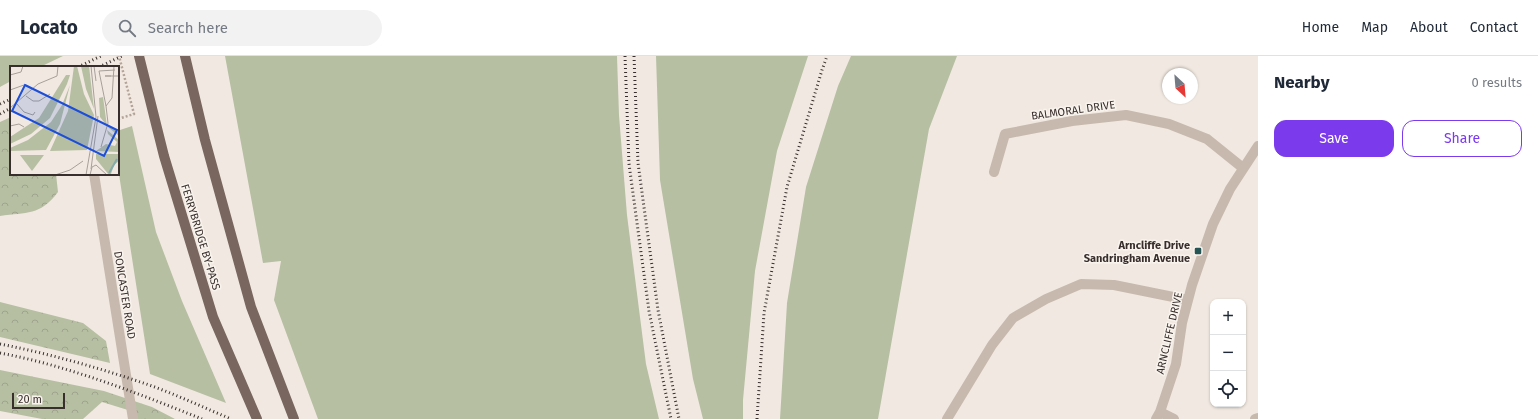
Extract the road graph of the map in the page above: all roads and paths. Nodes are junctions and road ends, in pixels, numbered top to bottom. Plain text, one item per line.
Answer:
1 (120, 56) edge
2 (139, 56) edge
3 (185, 56) edge
4 (119, 119) edge
5 (1258, 146) edge
6 (1243, 168) junction
7 (994, 172) dead end
8 (94, 175) edge
9 (1188, 300) junction
10 (1158, 416) edge
11 (1258, 418) edge
12 (133, 419) edge
13 (257, 419) edge
14 (294, 419) edge
15 (947, 419) edge
16 (1174, 419) edge
17 (1255, 419) edge

1 - 4 path
2 - 13 main road, FERRYBRIDGE BY-PASS
3 - 14 main road
5 - 6 street, ARNCLIFFE DRIVE
6 - 7 street, BALMORAL DRIVE
6 - 9 street, ARNCLIFFE DRIVE
8 - 12 street, DONCASTER ROAD
9 - 10 street, ARNCLIFFE DRIVE
9 - 15 street
10 - 16 street
11 - 17 street

